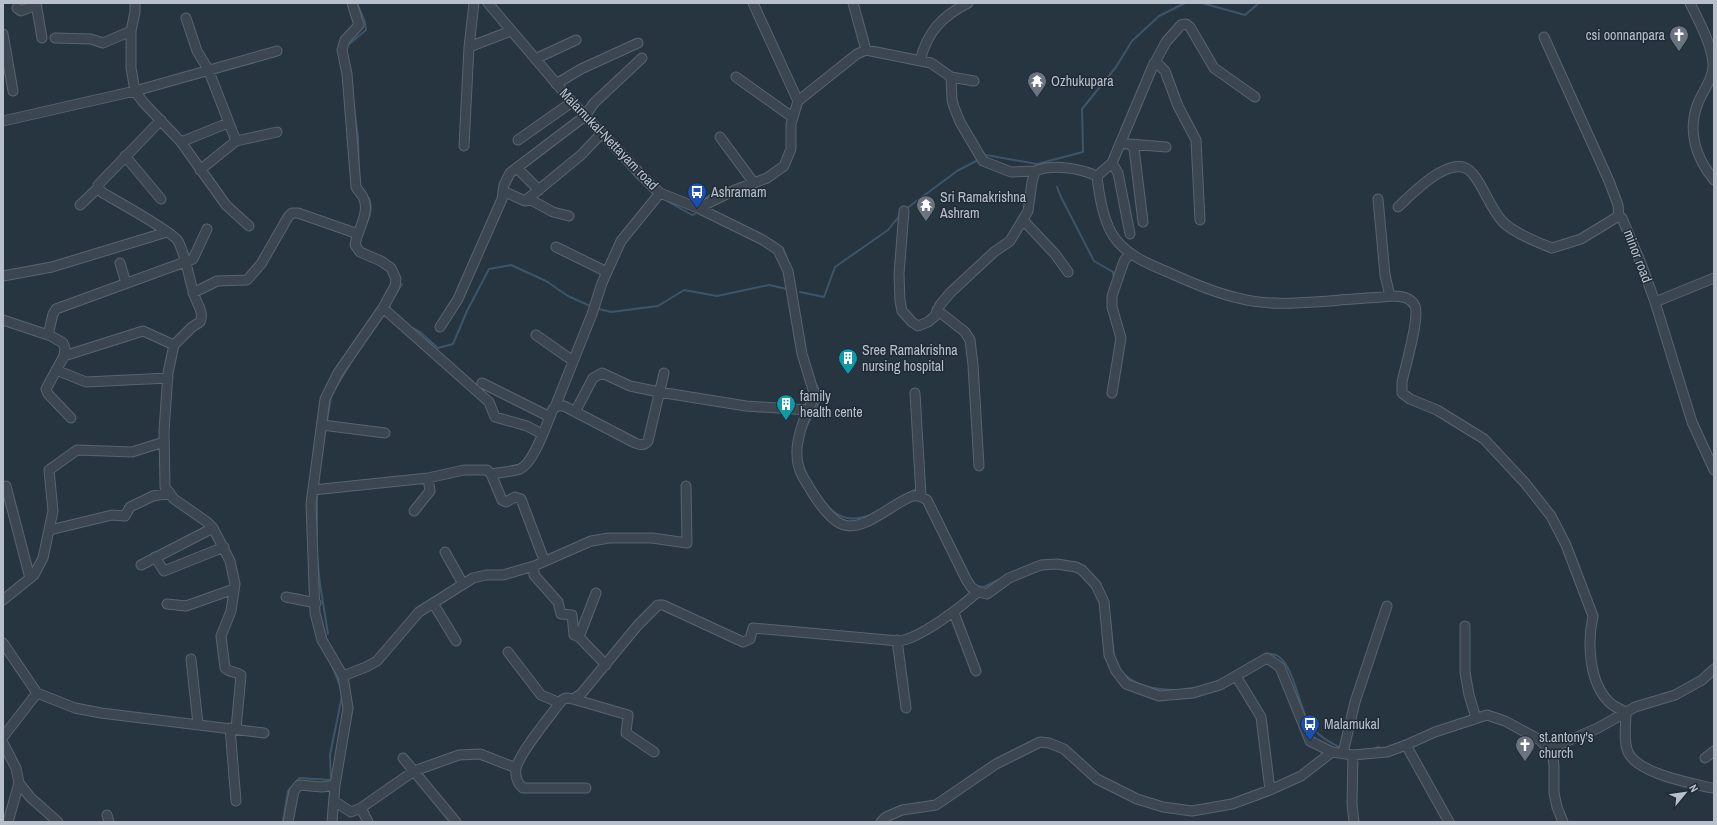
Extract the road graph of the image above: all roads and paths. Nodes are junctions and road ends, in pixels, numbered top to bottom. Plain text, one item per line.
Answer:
1 (135, 3) edge
2 (352, 3) edge
3 (474, 3) edge
4 (488, 3) edge
5 (753, 3) edge
6 (853, 3) edge
7 (968, 3) edge
8 (1690, 3) edge
9 (36, 4) edge
10 (17, 8) dead end
11 (186, 18) dead end
12 (131, 31) junction
13 (511, 31) junction
14 (3, 34) edge
15 (1544, 37) dead end
16 (42, 38) dead end
17 (55, 38) dead end
18 (576, 40) dead end
19 (638, 43) dead end
20 (469, 47) junction
21 (866, 50) junction
22 (277, 51) dead end
23 (642, 58) dead end
24 (535, 59) junction
25 (920, 60) junction
26 (1154, 64) junction
27 (208, 69) junction
28 (951, 76) junction
29 (736, 77) dead end
30 (974, 81) dead end
31 (556, 84) junction
32 (13, 91) dead end
33 (135, 91) junction
34 (1255, 97) dead end
35 (798, 101) junction
36 (572, 102) junction
37 (585, 116) junction
38 (792, 116) junction
39 (160, 120) junction
40 (3, 121) edge
41 (228, 123) junction
42 (277, 132) dead end
43 (602, 133) junction
44 (720, 137) dead end
45 (518, 140) dead end
46 (236, 141) junction
47 (181, 142) junction
48 (1125, 144) junction
49 (464, 146) dead end
50 (1166, 147) dead end
51 (125, 156) junction
52 (1112, 163) junction
53 (517, 168) junction
54 (200, 170) junction
55 (1036, 171) junction
56 (1097, 176) junction
57 (1714, 180) edge
58 (754, 183) junction
59 (98, 188) junction
60 (539, 190) junction
61 (503, 191) junction
62 (660, 192) junction
63 (161, 199) dead end
64 (1378, 199) dead end
65 (525, 201) junction
66 (80, 205) dead end
67 (1398, 207) dead end
68 (698, 208) junction
69 (904, 210) dead end
70 (568, 216) dead end
71 (1619, 216) junction
72 (1023, 220) junction
73 (1200, 220) dead end
74 (1143, 222) dead end
75 (249, 226) dead end
76 (207, 229) dead end
77 (167, 232) junction
78 (358, 234) junction
79 (1130, 234) dead end
80 (556, 247) dead end
81 (1130, 253) junction
82 (185, 261) junction
83 (120, 263) dead end
84 (607, 272) junction
85 (1068, 272) dead end
86 (3, 276) edge
87 (1714, 278) edge
88 (126, 283) junction
89 (193, 293) junction
90 (1390, 296) junction
91 (1655, 302) junction
92 (384, 310) junction
93 (937, 310) junction
94 (3, 320) edge
95 (440, 327) dead end
96 (48, 335) junction
97 (536, 335) dead end
98 (174, 345) junction
99 (64, 356) junction
100 (573, 361) junction
101 (56, 370) junction
102 (664, 373) dead end
103 (168, 378) junction
104 (482, 383) dead end
105 (659, 392) junction
106 (915, 393) dead end
107 (1112, 393) dead end
108 (555, 407) junction
109 (808, 410) junction
110 (575, 412) junction
111 (550, 417) junction
112 (71, 418) dead end
113 (322, 425) junction
114 (385, 433) dead end
115 (542, 434) junction
116 (164, 442) junction
117 (979, 466) dead end
118 (1714, 470) edge
119 (491, 474) junction
120 (428, 478) junction
121 (6, 486) dead end
122 (686, 486) dead end
123 (313, 490) junction
124 (170, 493) junction
125 (921, 496) junction
126 (414, 511) dead end
127 (213, 528) junction
128 (50, 530) junction
129 (224, 547) junction
130 (445, 552) dead end
131 (155, 557) junction
132 (544, 560) junction
133 (141, 565) dead end
134 (534, 566) junction
135 (30, 578) junction
136 (463, 584) junction
137 (234, 589) junction
138 (978, 592) junction
139 (596, 594) dead end
140 (286, 597) dead end
141 (3, 600) edge
142 (316, 602) junction
143 (434, 603) junction
144 (167, 604) dead end
145 (1386, 606) dead end
146 (954, 613) junction
147 (1465, 626) dead end
148 (579, 637) junction
149 (897, 640) junction
150 (456, 641) dead end
151 (3, 643) edge
152 (508, 652) dead end
153 (191, 659) dead end
154 (606, 664) junction
155 (1714, 669) edge
156 (976, 671) dead end
157 (343, 676) junction
158 (1236, 676) junction
159 (37, 694) junction
160 (573, 699) junction
161 (560, 703) junction
162 (906, 708) dead end
163 (1626, 712) junction
164 (1476, 718) junction
165 (198, 724) junction
166 (233, 729) junction
167 (264, 733) dead end
168 (3, 737) edge
169 (3, 743) edge
170 (1406, 745) junction
171 (1549, 749) junction
172 (1714, 751) edge
173 (654, 752) dead end
174 (1332, 752) junction
175 (1343, 753) junction
176 (1353, 755) junction
177 (403, 758) dead end
178 (1705, 758) dead end
179 (516, 768) junction
180 (414, 771) junction
181 (19, 783) junction
182 (335, 786) junction
183 (586, 788) dead end
184 (1712, 788) dead end
185 (1270, 790) junction
186 (236, 801) dead end
187 (334, 801) junction
188 (361, 808) junction
189 (8, 822) edge
190 (58, 822) edge
191 (288, 822) edge
192 (332, 822) edge
193 (368, 822) edge
194 (456, 822) edge
195 (881, 822) edge
196 (1354, 822) edge
197 (1449, 822) edge
198 (1563, 822) edge

1 - 12 street
2 - 78 street
3 - 20 street
4 - 13 street, Malamukal-Nettayam road
5 - 35 street
6 - 21 street
7 - 25 street
8 - 57 street
9 - 10 street
9 - 16 street
11 - 27 street
12 - 17 street
12 - 33 street
13 - 20 street
13 - 24 street, Malamukal-Nettayam road
14 - 32 street
15 - 71 street
18 - 24 street
19 - 31 street
20 - 49 street
21 - 25 street
21 - 35 street
22 - 27 street
23 - 37 street
24 - 31 street, Malamukal-Nettayam road
25 - 28 street
26 - 34 street
26 - 48 street
26 - 73 street
27 - 33 street
27 - 41 street
28 - 30 street
28 - 55 street
29 - 38 street
31 - 36 street, Malamukal-Nettayam road
33 - 39 street
33 - 40 street
35 - 38 street
36 - 37 street, Malamukal-Nettayam road
36 - 45 street
37 - 43 street, Malamukal-Nettayam road
37 - 53 street
38 - 58 street
39 - 47 street
39 - 51 street
41 - 46 street
41 - 47 street
42 - 46 street
43 - 60 street
43 - 62 street, Malamukal-Nettayam road
44 - 58 street
46 - 54 street
47 - 54 street
48 - 50 street
48 - 52 street
48 - 74 street
51 - 59 street
51 - 63 street
52 - 56 street
52 - 79 street
53 - 60 street
53 - 61 street
54 - 75 street
55 - 56 street
55 - 72 street
56 - 81 street
58 - 68 street
59 - 66 street
59 - 77 street
60 - 65 street
61 - 65 street
61 - 95 street
62 - 68 street, Malamukal-Nettayam road
62 - 84 street
64 - 90 street
65 - 70 street
67 - 71 street, minor road
68 - 109 street, Malamukal-Nettayam road
69 - 93 street
71 - 91 street, minor road
72 - 85 street
72 - 93 street
76 - 82 street
77 - 82 street
77 - 86 street
78 - 89 street
78 - 92 street
80 - 84 street
81 - 90 street
81 - 107 street
82 - 88 street
82 - 89 street
83 - 88 street
84 - 100 street
87 - 91 street
88 - 96 street
89 - 98 street
90 - 163 street
91 - 118 street, minor road
92 - 113 street
92 - 115 street
93 - 117 street
94 - 96 street
96 - 99 street
97 - 100 street
98 - 99 street
98 - 103 street
99 - 101 street
100 - 108 street
101 - 103 street
101 - 112 street
102 - 105 street
103 - 116 street
104 - 111 street
105 - 109 street
105 - 110 street
105 - 110 street
106 - 125 street
108 - 110 street
108 - 111 street
109 - 125 street, Malamukal-Nettayam road
111 - 115 street
113 - 114 street
113 - 123 street
115 - 119 street
116 - 124 street
116 - 128 street
119 - 120 street
119 - 132 street
120 - 123 street
120 - 126 street
121 - 135 street
122 - 132 street
123 - 142 street
124 - 127 street
124 - 128 street
125 - 138 street
127 - 129 street
127 - 131 street
128 - 135 street
129 - 131 street
129 - 137 street
130 - 136 street
131 - 133 street
132 - 134 street
134 - 136 street
134 - 148 street
135 - 141 street
136 - 143 street
137 - 144 street
137 - 166 street
138 - 146 street
138 - 158 street
139 - 148 street
140 - 142 street
142 - 157 street
143 - 150 street
143 - 157 street
145 - 175 street
146 - 149 street
146 - 156 street
147 - 164 street
148 - 154 street
149 - 154 street
149 - 162 street
151 - 159 street
152 - 161 street
153 - 165 street
154 - 160 street
155 - 163 street
157 - 182 street
158 - 174 street
158 - 185 street
159 - 165 street
159 - 168 street
160 - 161 street
160 - 173 street
161 - 179 street
163 - 171 street
163 - 184 street
164 - 170 street
164 - 171 street
165 - 166 street
166 - 167 street
166 - 186 street
169 - 181 street
170 - 176 street
170 - 197 street
171 - 198 street
172 - 178 street
174 - 175 street
174 - 185 street
175 - 176 street
176 - 196 street
177 - 180 street
179 - 180 street
179 - 183 street
180 - 188 street
180 - 194 street
181 - 189 street
181 - 190 street
182 - 187 street
182 - 191 street
185 - 195 street
187 - 188 street
187 - 192 street
188 - 193 street

